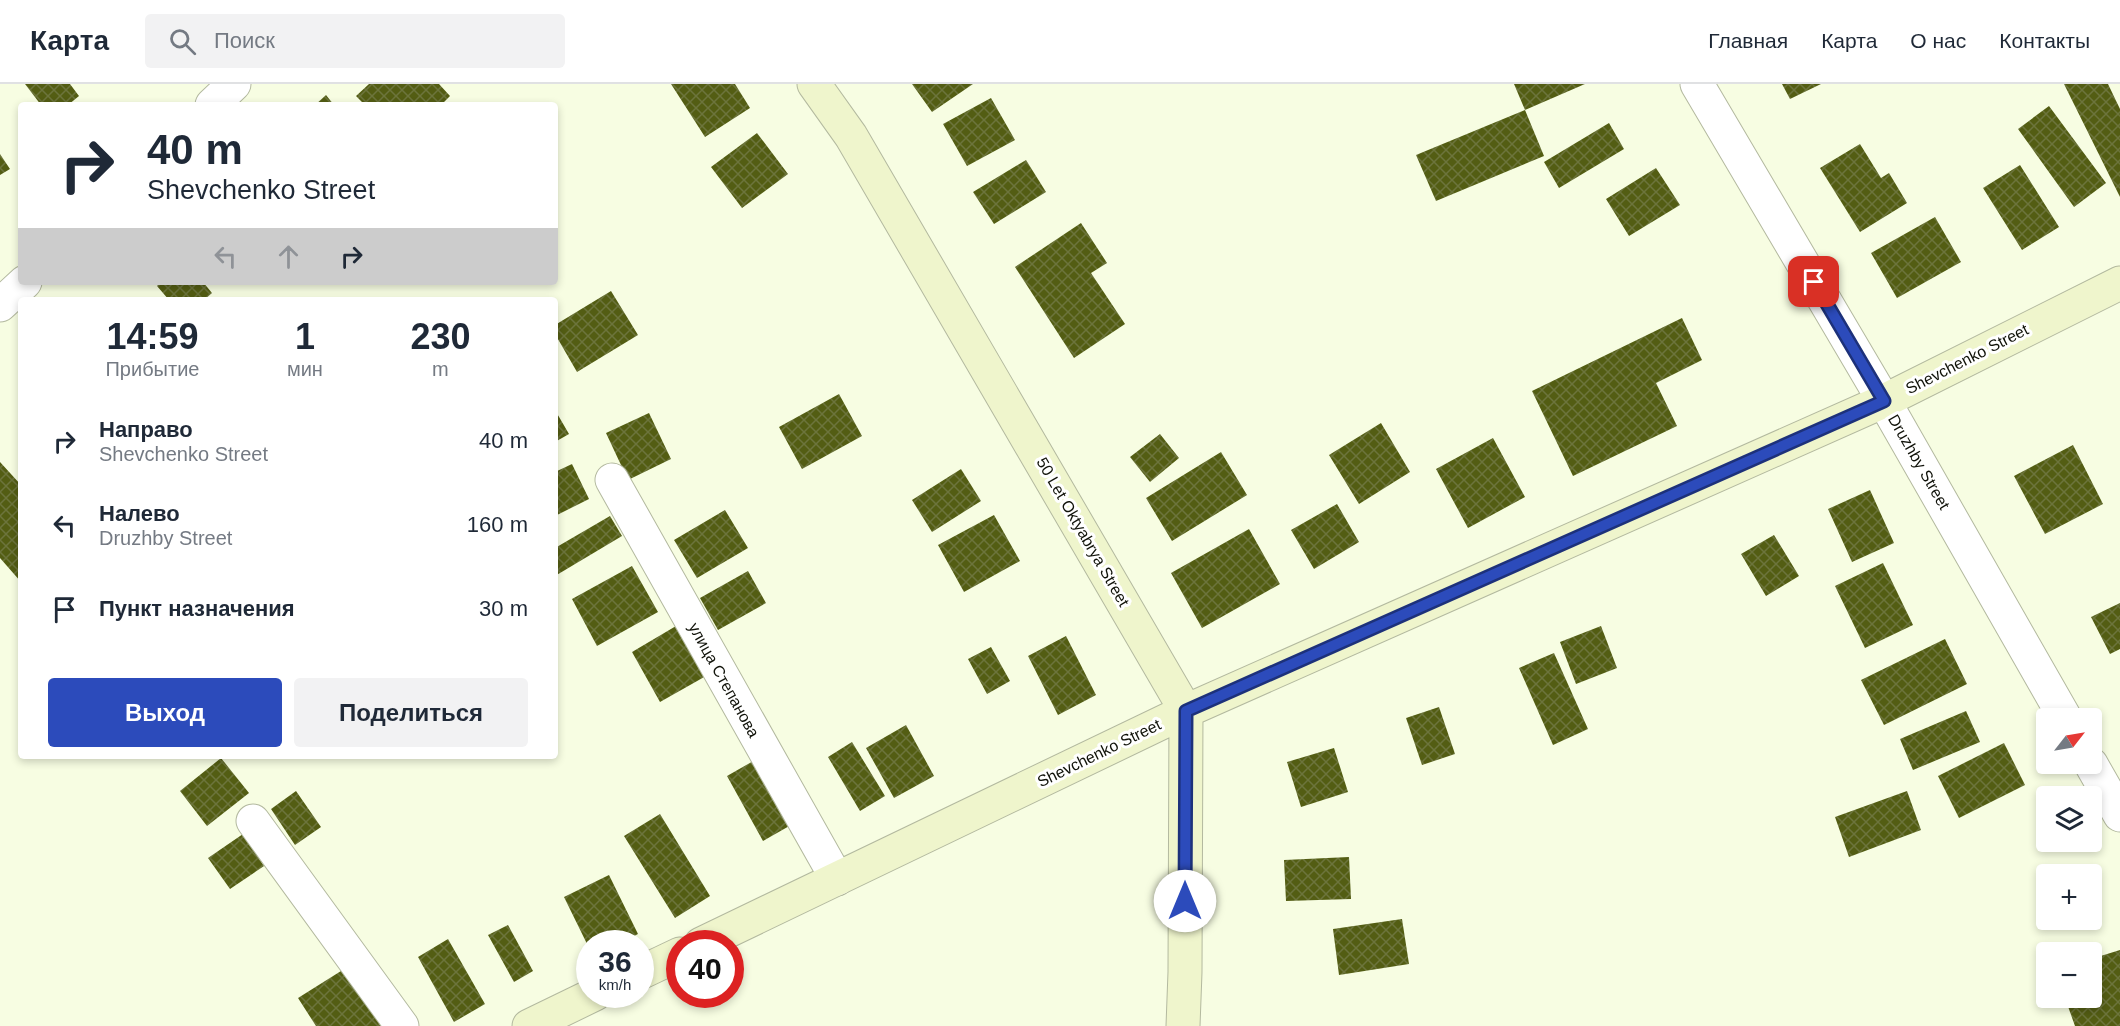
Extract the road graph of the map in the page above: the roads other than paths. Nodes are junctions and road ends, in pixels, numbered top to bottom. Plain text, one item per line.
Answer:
1 (234, 84) edge
2 (814, 84) edge
3 (1697, 84) edge
4 (215, 102) edge
5 (2120, 283) edge
6 (22, 285) edge
7 (0, 305) edge
8 (1884, 401) junction
9 (612, 480) dead end
10 (2059, 708) edge
11 (1186, 711) junction
12 (2097, 774) edge
13 (2120, 815) edge
14 (253, 821) dead end
15 (837, 879) junction
16 (731, 930) edge
17 (576, 1003) edge
18 (402, 1026) edge
19 (530, 1026) edge
20 (1182, 1026) edge

1 - 4 street
2 - 11 main road, 50 Let Oktyabrya Street
3 - 8 street, Druzhby Street
5 - 8 main road, Shevchenko Street
6 - 7 street
8 - 10 street, Druzhby Street
8 - 11 main road, Shevchenko Street
9 - 15 street, улица Степанова
11 - 15 main road, Shevchenko Street
11 - 20 main road
12 - 13 street
14 - 18 street
15 - 16 main road, Shevchenko Street
17 - 19 main road

